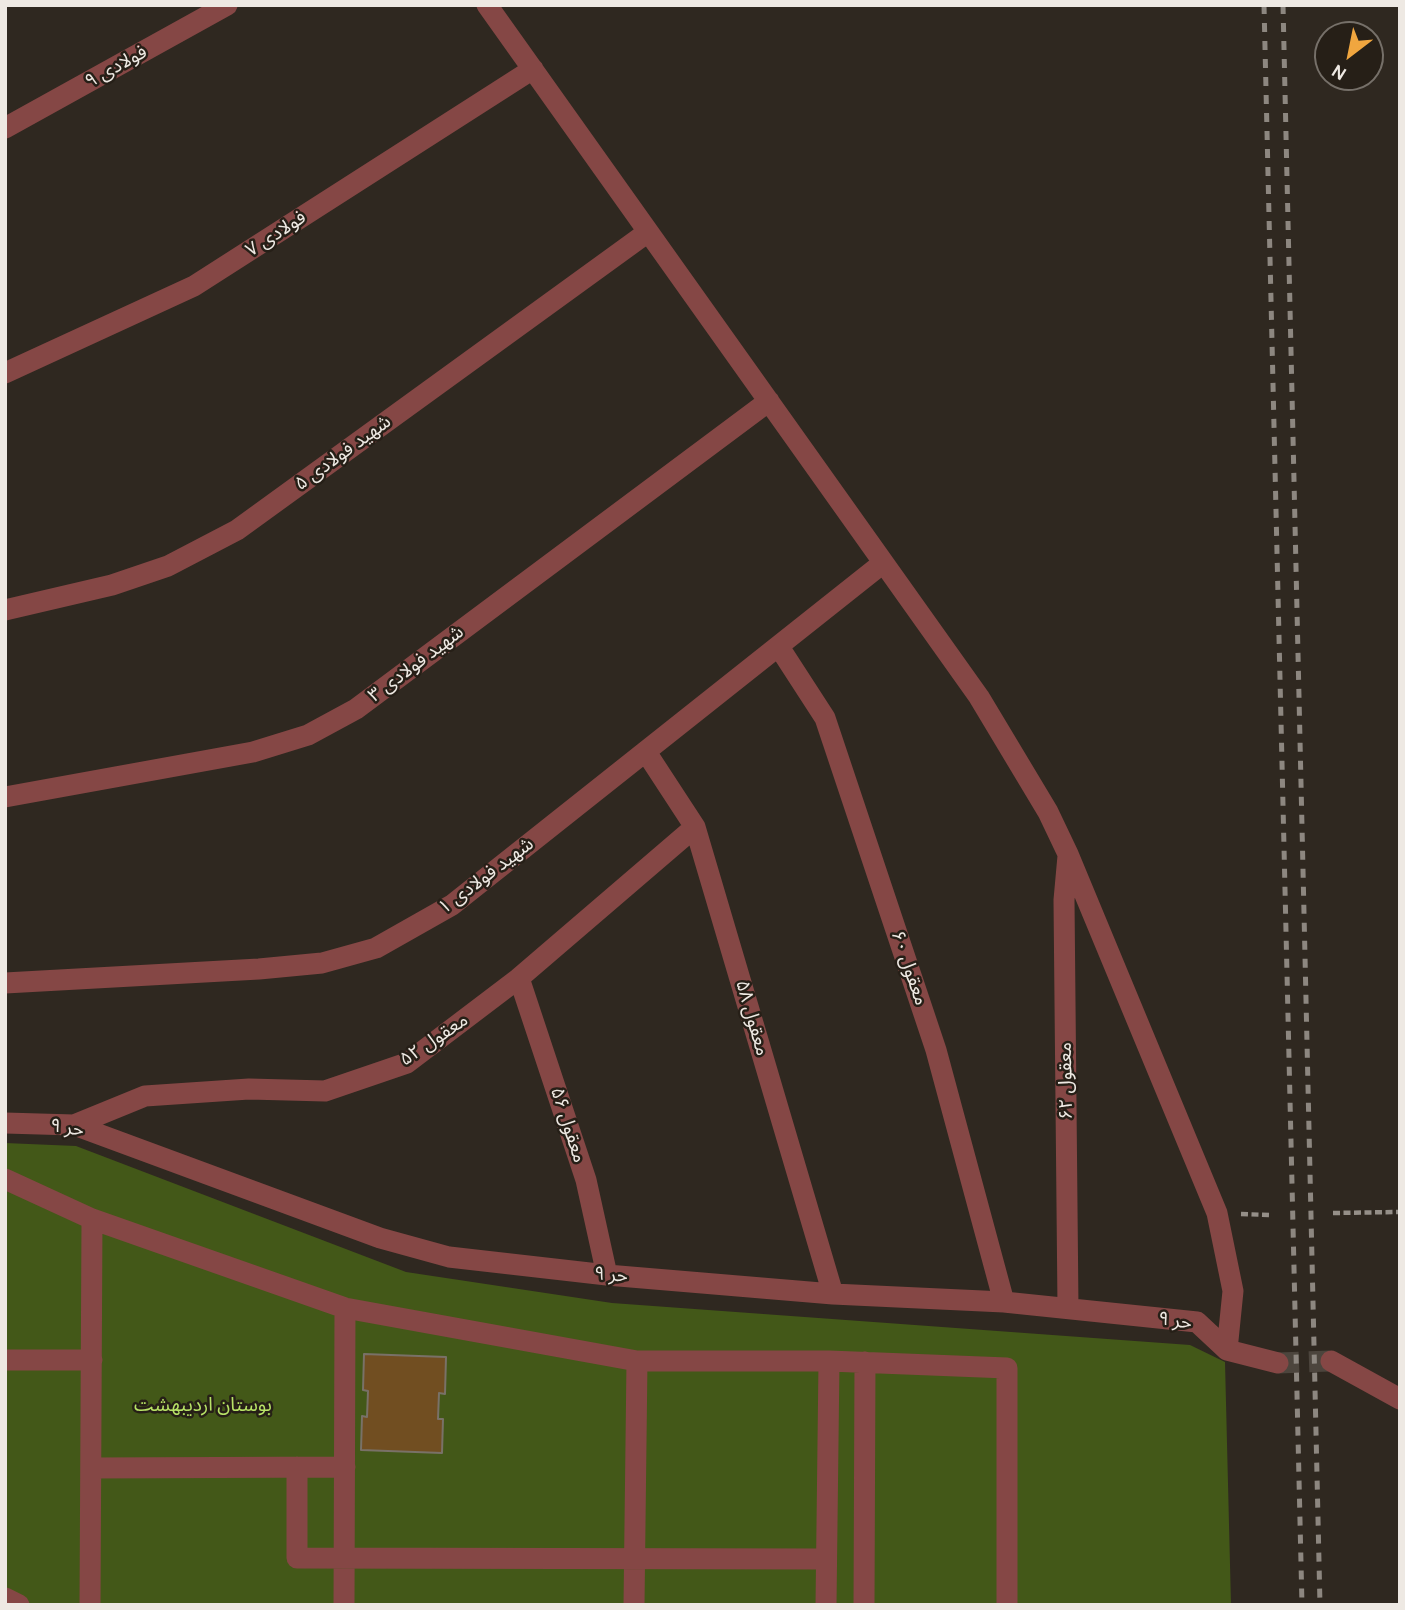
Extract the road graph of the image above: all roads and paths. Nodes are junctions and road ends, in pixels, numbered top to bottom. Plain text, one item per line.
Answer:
1 (227, 5) edge
2 (488, 5) edge
3 (533, 69) junction
4 (5, 128) edge
5 (648, 232) junction
6 (5, 373) edge
7 (769, 401) junction
8 (883, 564) junction
9 (5, 610) edge
10 (779, 647) junction
11 (646, 752) junction
12 (5, 797) edge
13 (695, 827) junction
14 (1068, 854) junction
15 (519, 978) junction
16 (5, 983) edge
17 (5, 1123) edge
18 (74, 1125) junction
19 (5, 1179) edge
20 (1400, 1212) edge
21 (1332, 1213) dead end
22 (92, 1219) junction
23 (607, 1275) junction
24 (833, 1294) junction
25 (1004, 1302) junction
26 (345, 1308) junction
27 (1068, 1308) junction
28 (1227, 1350) junction
29 (5, 1360) edge
30 (92, 1360) junction
31 (636, 1361) junction
32 (829, 1361) junction
33 (1331, 1361) tunnel mouth
34 (865, 1362) junction
35 (1278, 1363) tunnel mouth
36 (1400, 1399) edge
37 (297, 1467) junction
38 (345, 1467) junction
39 (91, 1468) junction
40 (345, 1558) junction
41 (635, 1559) junction
42 (826, 1559) junction
43 (5, 1598) edge
44 (19, 1605) edge
45 (90, 1605) edge
46 (344, 1605) edge
47 (634, 1605) edge
48 (826, 1605) edge
49 (864, 1605) edge
50 (1007, 1605) edge

1 - 4 street, فولادی ۹
2 - 3 street
3 - 5 street
3 - 6 street, فولادی ۷
5 - 7 street
5 - 9 street, شهید فولادی ۵
7 - 8 street
7 - 12 street, شهید فولادی ۳
8 - 10 street, شهید فولادی ۱
8 - 14 street
10 - 11 street, شهید فولادی ۱
10 - 25 street, معقول ۶۰
11 - 13 street, معقول ۵۸
11 - 16 street, شهید فولادی ۱
13 - 15 street, معقول ۵۲
13 - 24 street, معقول ۵۸
14 - 27 street, معقول ۶۲
14 - 28 street
15 - 18 street, معقول ۵۲
15 - 23 street, معقول ۵۶
17 - 18 street, حر ۹
18 - 23 street, حر ۹
19 - 22 street
20 - 21 path
22 - 26 street
22 - 30 street
23 - 24 street, حر ۹
24 - 25 street, حر ۹
25 - 27 street, حر ۹
26 - 31 street
26 - 38 street
27 - 28 street, حر ۹
28 - 35 street
29 - 30 street
30 - 39 street
31 - 32 street
31 - 41 street
32 - 34 street
32 - 42 street
33 - 36 street
34 - 49 street
34 - 50 street
37 - 38 street
37 - 39 street
37 - 40 street
38 - 40 street
39 - 45 street
40 - 41 street
40 - 46 street
41 - 42 street
41 - 47 street
42 - 48 street
43 - 44 street

